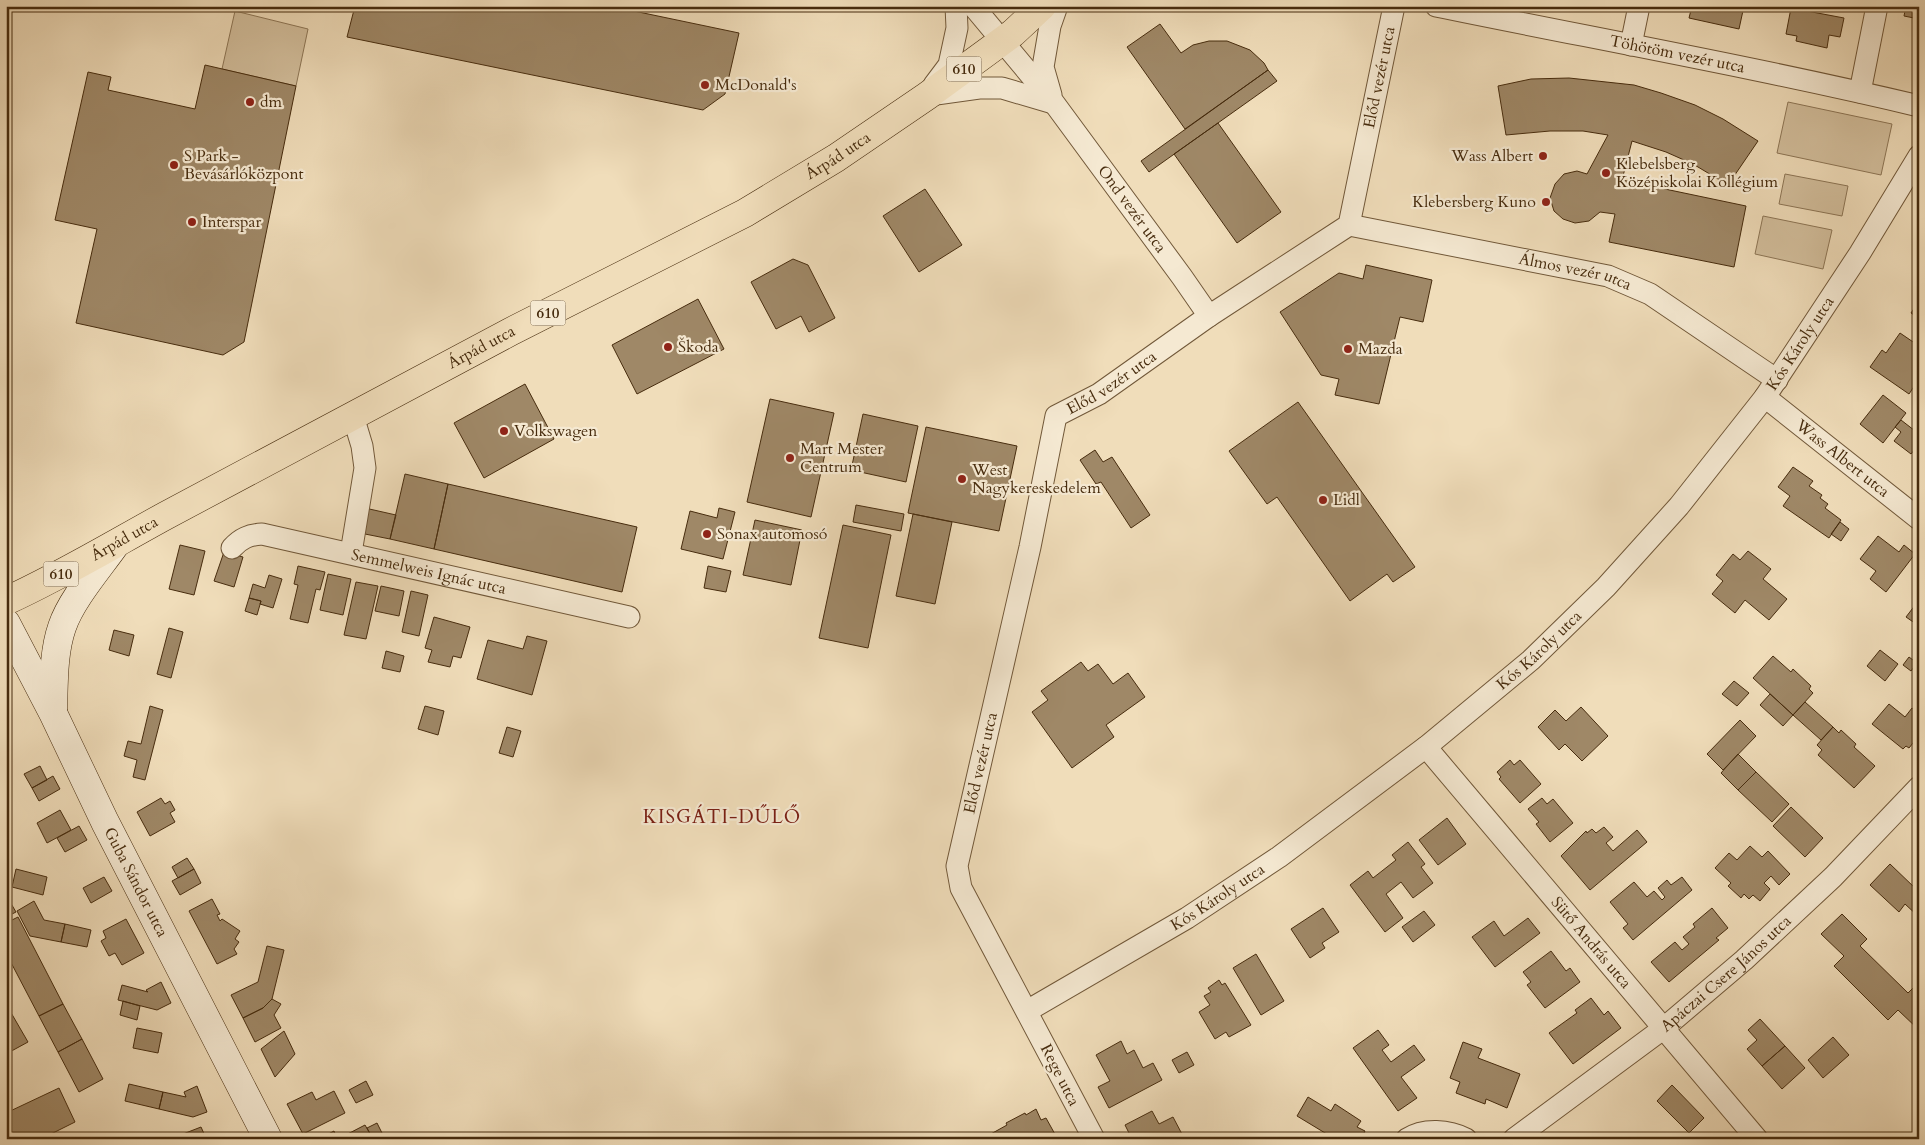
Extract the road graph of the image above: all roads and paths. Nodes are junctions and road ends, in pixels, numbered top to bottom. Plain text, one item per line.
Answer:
1 (956, 6) edge
2 (973, 6) edge
3 (1042, 6) edge
4 (1057, 6) edge
5 (1394, 6) edge
6 (1436, 6) edge
7 (1639, 6) edge
8 (1877, 6) edge
9 (1001, 41) junction
10 (1631, 45) junction
11 (1860, 92) junction
12 (927, 96) junction
13 (1054, 103) junction
14 (1919, 106) edge
15 (1919, 156) edge
16 (1349, 224) junction
17 (1209, 316) junction
18 (1777, 380) junction
19 (1765, 397) junction
20 (353, 416) junction
21 (1919, 520) edge
22 (115, 546) junction
23 (232, 548) dead end
24 (351, 553) junction
25 (6, 602) edge
26 (629, 618) dead end
27 (6, 623) edge
28 (53, 713) junction
29 (1426, 747) junction
30 (1919, 787) edge
31 (1027, 1011) junction
32 (1664, 1028) junction
33 (268, 1139) edge
34 (1094, 1139) edge
35 (1407, 1139) edge
36 (1466, 1139) edge
37 (1514, 1139) edge
38 (1757, 1139) edge

1 - 12 street
2 - 9 street, Ond vezér utca
3 - 9 main road, Árpád utca / 610
4 - 13 street, Ond vezér utca
5 - 16 street, Előd vezér utca
6 - 10 street, Töhötöm vezér utca
7 - 10 street
8 - 11 street
9 - 12 main road, Árpád utca / 610
9 - 13 street, Ond vezér utca
10 - 11 street, Töhötöm vezér utca
11 - 14 street, Töhötöm vezér utca
12 - 13 street
12 - 20 main road, Árpád utca / 610
13 - 17 street, Ond vezér utca
15 - 18 street, Kós Károly utca
16 - 17 street, Előd vezér utca
16 - 18 street, Álmos vezér utca
17 - 31 street, Előd vezér utca
18 - 19 street, Kós Károly utca
19 - 21 street, Wass Albert utca
19 - 29 street, Kós Károly utca
20 - 22 main road, Árpád utca / 610
20 - 24 street
22 - 25 main road, Árpád utca / 610
22 - 28 main road
23 - 24 street, Semmelweis Ignác utca
24 - 26 street, Semmelweis Ignác utca
27 - 28 main road, Guba Sándor utca
28 - 33 main road, Guba Sándor utca
29 - 31 street, Kós Károly utca
29 - 32 street, Sütő András utca
30 - 32 street, Apáczai Csere János utca
31 - 34 street, Rege utca
32 - 37 street, Apáczai Csere János utca
32 - 38 street, Sütő András utca
35 - 36 street

